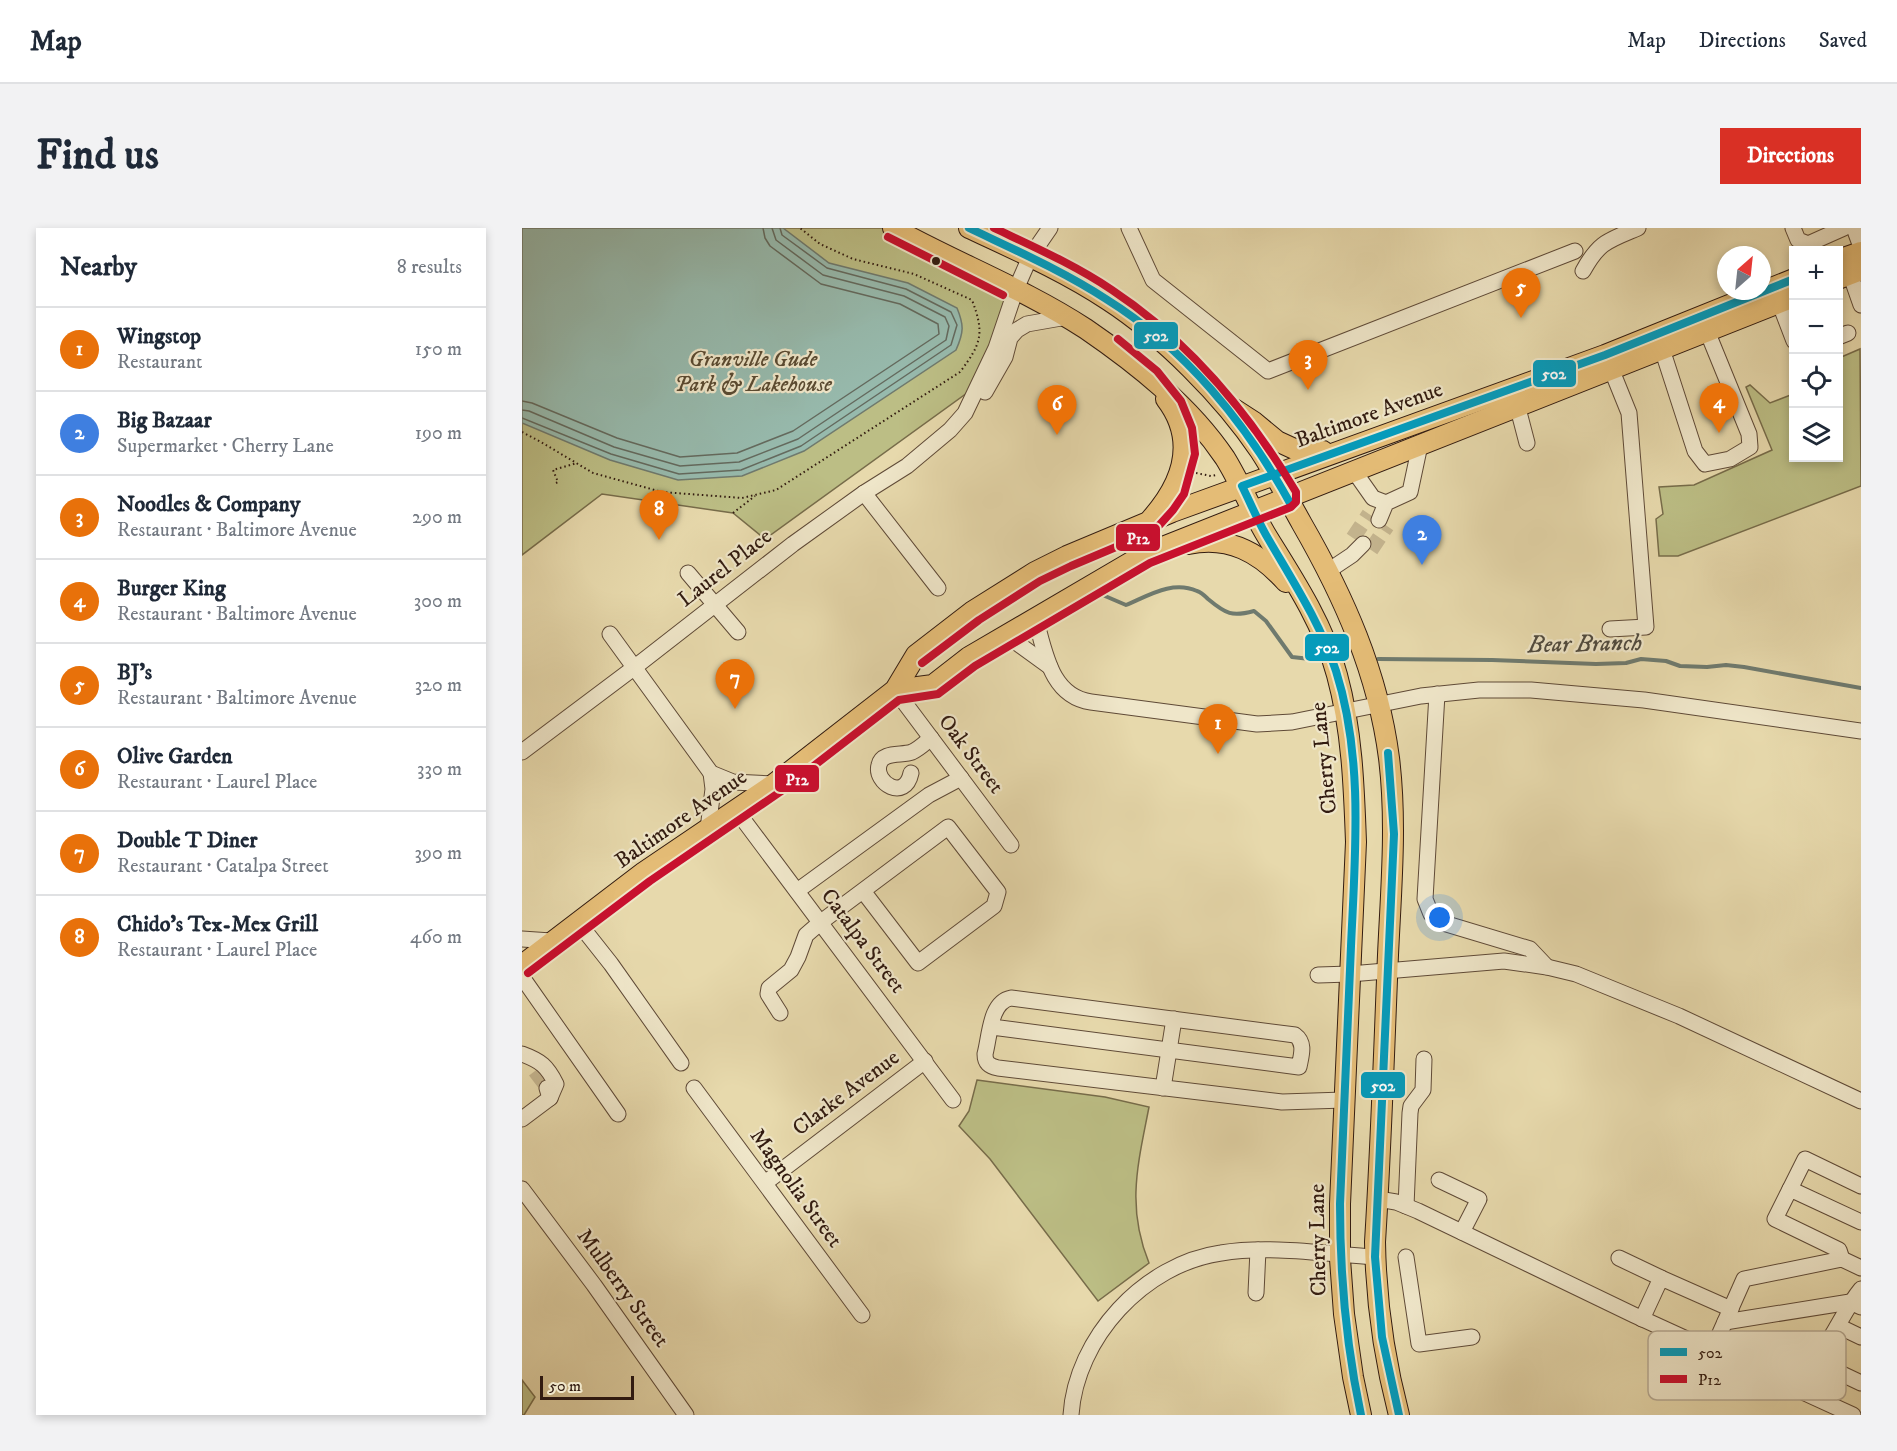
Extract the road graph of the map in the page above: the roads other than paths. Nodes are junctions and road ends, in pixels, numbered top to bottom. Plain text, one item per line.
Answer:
1 (893, 228) edge
2 (969, 228) edge
3 (1050, 228) edge
4 (1129, 228) edge
5 (1638, 228) edge
6 (1793, 228) edge
7 (1844, 228) edge
8 (1854, 228) edge
9 (1807, 246) edge
10 (1811, 246) edge
11 (1861, 247) edge
12 (1575, 251) dead end
13 (1030, 257) junction
14 (1849, 266) edge
15 (1583, 271) dead end
16 (1016, 289) junction
17 (1782, 296) edge
18 (1861, 305) edge
19 (1067, 317) junction
20 (1789, 322) edge
21 (1707, 331) junction
22 (1662, 349) junction
23 (1608, 362) junction
24 (1150, 378) junction
25 (1515, 397) junction
26 (1218, 400) junction
27 (956, 422) junction
28 (1527, 443) dead end
29 (1420, 445) junction
30 (1341, 450) junction
31 (1354, 471) junction
32 (1274, 474) junction
33 (1242, 486) junction
34 (864, 493) junction
35 (1287, 497) junction
36 (1254, 511) junction
37 (1148, 522) junction
38 (1360, 547) tunnel mouth
39 (1145, 554) junction
40 (1328, 571) junction
41 (688, 573) dead end
42 (938, 588) dead end
43 (715, 605) junction
44 (1035, 617) junction
45 (1316, 622) junction
46 (1610, 629) dead end
47 (738, 632) dead end
48 (610, 634) dead end
49 (1006, 634) junction
50 (635, 667) junction
51 (1050, 667) junction
52 (895, 690) junction
53 (1437, 694) junction
54 (1378, 705) junction
55 (1346, 711) junction
56 (1861, 731) edge
57 (931, 738) junction
58 (522, 752) edge
59 (911, 761) dead end
60 (711, 773) junction
61 (962, 778) junction
62 (774, 784) junction
63 (736, 810) junction
64 (708, 829) junction
65 (1011, 845) dead end
66 (797, 891) junction
67 (863, 891) junction
68 (578, 921) junction
69 (821, 922) junction
70 (522, 939) edge
71 (551, 941) junction
72 (522, 965) edge
73 (1547, 967) junction
74 (1388, 971) junction
75 (1350, 974) junction
76 (1318, 975) dead end
77 (522, 977) edge
78 (780, 1013) dead end
79 (1174, 1019) junction
80 (992, 1027) junction
81 (1169, 1050) junction
82 (522, 1055) edge
83 (1424, 1059) dead end
84 (925, 1061) junction
85 (681, 1063) dead end
86 (543, 1084) junction
87 (694, 1088) dead end
88 (1163, 1088) junction
89 (953, 1100) dead end
90 (1344, 1100) junction
91 (1861, 1101) edge
92 (618, 1114) dead end
93 (522, 1119) edge
94 (1439, 1180) dead end
95 (765, 1183) junction
96 (1861, 1186) edge
97 (522, 1189) edge
98 (1790, 1189) junction
99 (1378, 1199) junction
100 (1406, 1206) junction
101 (1861, 1222) edge
102 (1462, 1232) junction
103 (1257, 1250) junction
104 (1341, 1255) junction
105 (1375, 1257) junction
106 (1406, 1257) dead end
107 (1619, 1258) dead end
108 (1842, 1259) junction
109 (1861, 1268) edge
110 (1661, 1278) junction
111 (1861, 1289) edge
112 (1256, 1293) dead end
113 (1856, 1304) edge
114 (862, 1315) dead end
115 (1728, 1316) junction
116 (1642, 1319) junction
117 (1838, 1326) junction
118 (1668, 1331) edge
119 (1721, 1331) edge
120 (1836, 1331) edge
121 (1472, 1337) dead end
122 (1861, 1337) edge
123 (1846, 1373) edge
124 (1861, 1383) edge
125 (1820, 1400) edge
126 (686, 1415) edge
127 (1071, 1415) edge
128 (1361, 1415) edge
129 (1399, 1415) edge
130 (1853, 1415) edge

1 - 16 main road, Cherry Lane
2 - 13 main road
3 - 13 street, Laurel Place
4 - 12 street
5 - 15 street
6 - 9 street
7 - 10 street
8 - 11 street
13 - 16 street, Laurel Place
13 - 26 main road
14 - 18 street
16 - 19 main road, Cherry Lane
16 - 27 street, Laurel Place
17 - 20 street
17 - 21 main road, Baltimore Avenue
17 - 23 main road, Baltimore Avenue
19 - 24 main road, Cherry Lane
19 - 27 street, Laurel Place
21 - 22 main road, Baltimore Avenue
21 - 22 street
22 - 23 main road, Baltimore Avenue
23 - 25 main road, Baltimore Avenue
23 - 46 street
24 - 33 main road, Cherry Lane
24 - 37 main road
25 - 28 street
25 - 29 main road, Baltimore Avenue
25 - 30 main road, Baltimore Avenue
26 - 30 main road
26 - 32 main road
27 - 34 street, Laurel Place
29 - 31 main road, Baltimore Avenue
29 - 31 street
30 - 32 main road, Baltimore Avenue
31 - 35 main road, Baltimore Avenue
32 - 33 main road, Baltimore Avenue
32 - 35 main road
33 - 36 main road, Cherry Lane
33 - 37 main road, Baltimore Avenue
34 - 42 street
34 - 43 street, Laurel Place
35 - 36 main road, Baltimore Avenue
35 - 40 main road
36 - 39 main road, Baltimore Avenue
36 - 45 main road, Cherry Lane
37 - 52 main road, Baltimore Avenue
38 - 40 street
39 - 44 main road, Baltimore Avenue
39 - 45 main road
40 - 54 main road
41 - 43 street
43 - 47 street
43 - 50 street, Laurel Place
44 - 49 main road, Baltimore Avenue
44 - 51 street
45 - 55 main road, Cherry Lane
48 - 50 street
49 - 51 street
49 - 52 main road, Baltimore Avenue
50 - 58 street, Laurel Place
50 - 60 street
51 - 55 street
52 - 57 street, Oak Street
52 - 62 main road, Baltimore Avenue
53 - 54 street
53 - 56 street
53 - 73 street
54 - 55 street
54 - 74 main road
55 - 75 main road, Cherry Lane
57 - 59 street
57 - 61 street, Oak Street
60 - 62 street
60 - 64 street
61 - 65 street, Oak Street
61 - 66 street
62 - 63 main road, Baltimore Avenue
63 - 64 main road, Baltimore Avenue
63 - 66 street, Catalpa Street
64 - 68 main road, Baltimore Avenue
66 - 69 street, Catalpa Street
67 - 67 street
67 - 69 street
68 - 71 main road, Baltimore Avenue
68 - 85 street
69 - 78 street
69 - 84 street, Catalpa Street
70 - 71 street
71 - 72 main road, Baltimore Avenue
73 - 74 street
73 - 91 street
74 - 75 street
74 - 99 main road
75 - 76 street
75 - 90 main road, Cherry Lane
77 - 92 street
79 - 80 street
79 - 81 street
79 - 81 street
80 - 81 street
80 - 88 street
81 - 88 street
82 - 86 street
82 - 86 street
83 - 100 street
84 - 89 street, Catalpa Street
84 - 95 street, Clarke Avenue
86 - 93 street
87 - 95 street, Magnolia Street
88 - 90 street
90 - 104 main road, Cherry Lane
94 - 102 street
95 - 114 street, Magnolia Street
96 - 98 street
97 - 126 street, Mulberry Street
98 - 101 street
98 - 108 street
99 - 100 street
99 - 105 main road
100 - 102 street
102 - 116 street
103 - 104 street
103 - 112 street
103 - 127 street
104 - 105 street
104 - 128 main road, Cherry Lane
105 - 129 main road
106 - 121 street
107 - 110 street
108 - 109 street
108 - 115 street
110 - 115 street
110 - 116 street
111 - 113 street
113 - 115 street
113 - 117 street
115 - 119 street
116 - 118 street
117 - 120 street
117 - 122 street
123 - 124 street
125 - 130 street

